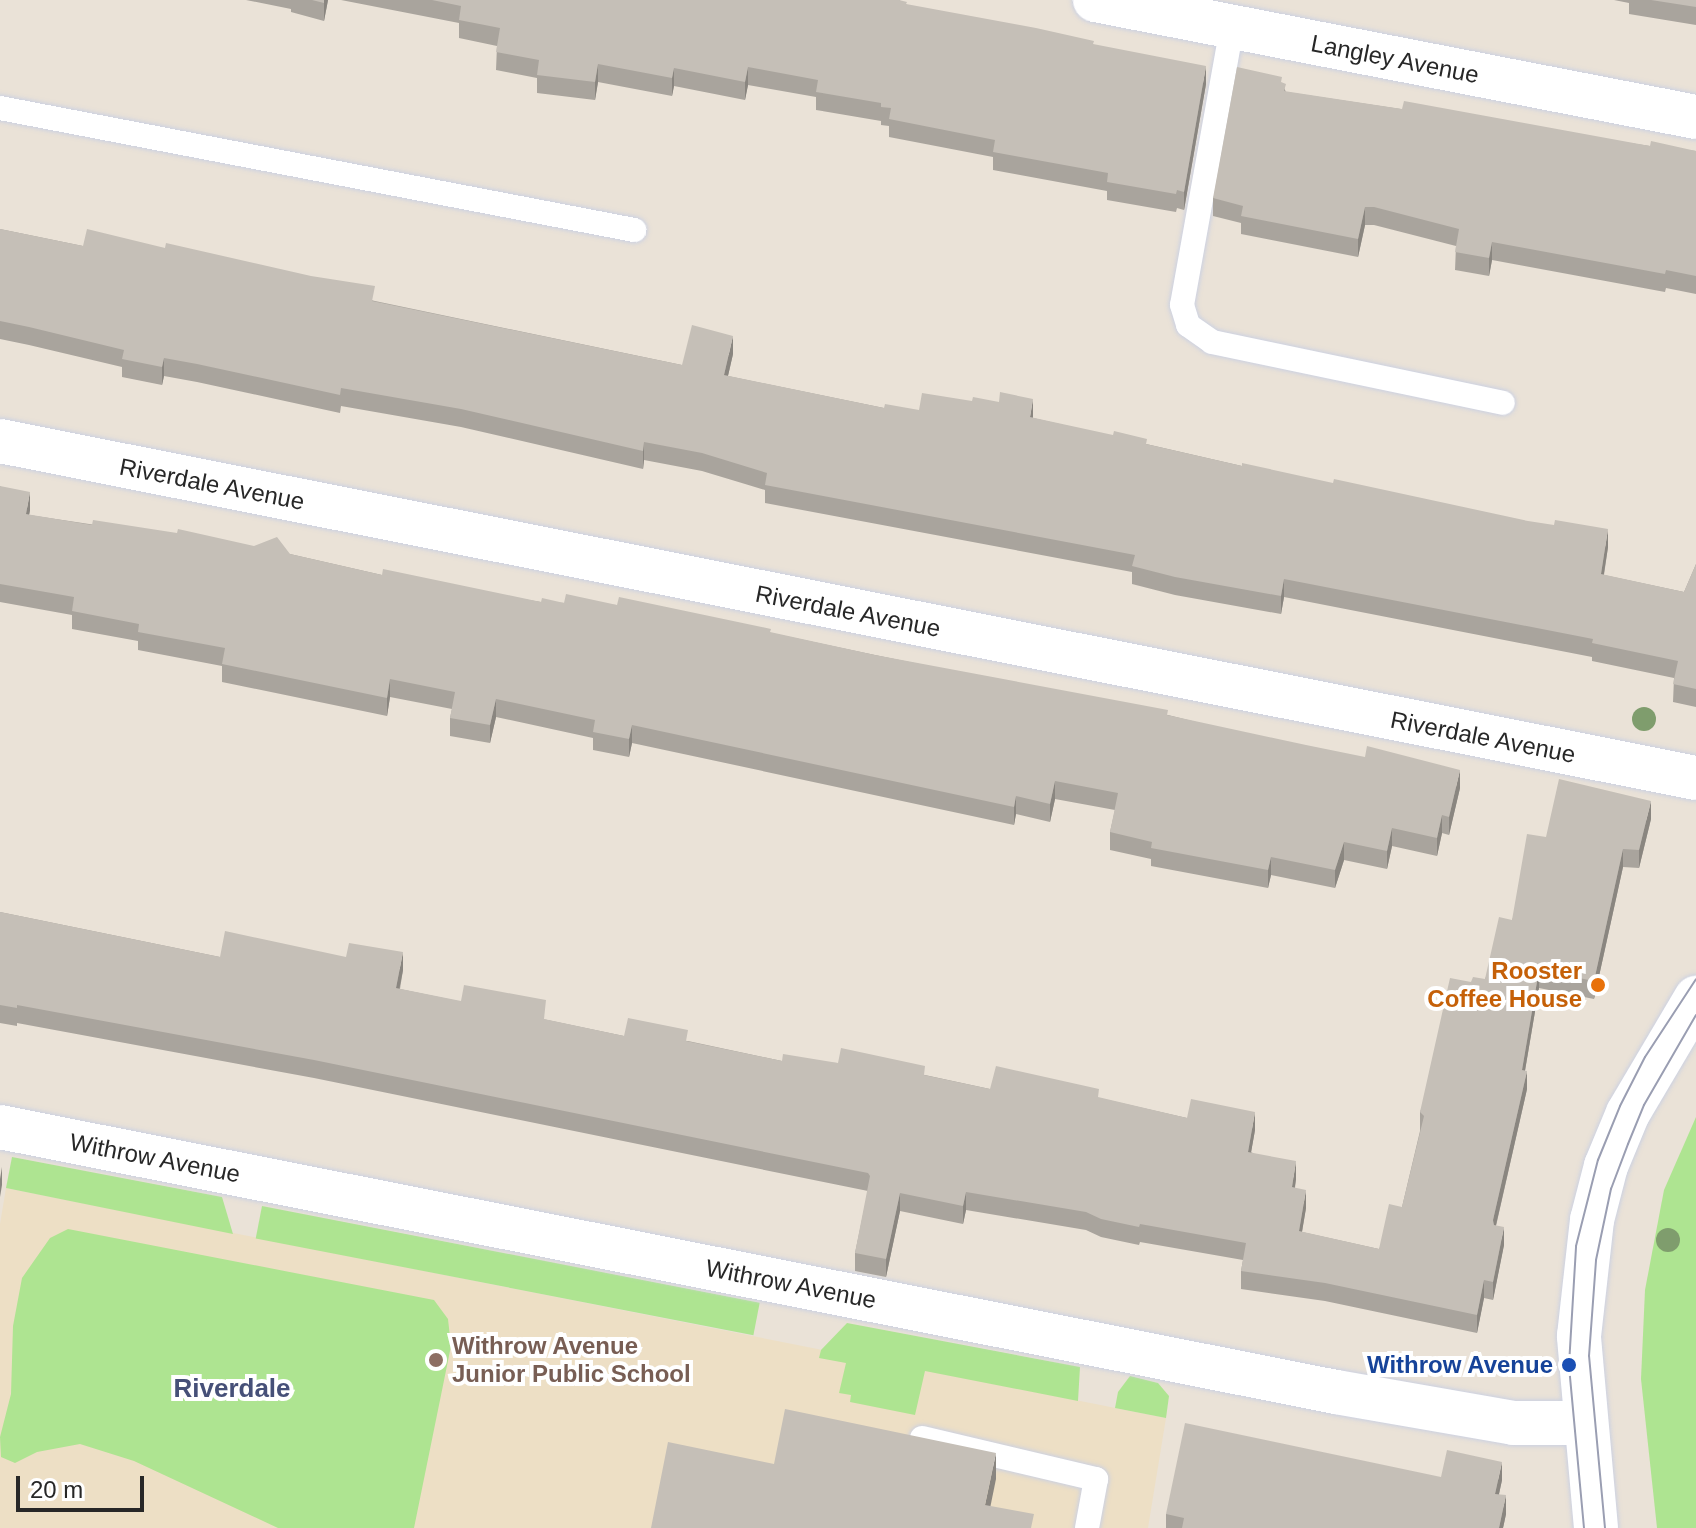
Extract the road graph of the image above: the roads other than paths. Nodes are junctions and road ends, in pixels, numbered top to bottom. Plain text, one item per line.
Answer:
1 (1095, 0) edge
2 (1232, 27) junction
3 (0, 110) edge
4 (1696, 117) edge
5 (634, 230) dead end
6 (1503, 403) dead end
7 (0, 441) edge
8 (1696, 778) edge
9 (1696, 998) edge
10 (0, 1127) edge
11 (1584, 1423) junction
12 (922, 1438) edge
13 (1087, 1528) edge
14 (1596, 1528) edge

1 - 2 street, Langley Avenue
2 - 4 street, Langley Avenue
2 - 6 lane
3 - 5 lane
7 - 8 street, Riverdale Avenue
9 - 11 street
10 - 11 street, Withrow Avenue
11 - 14 street
12 - 13 lane

